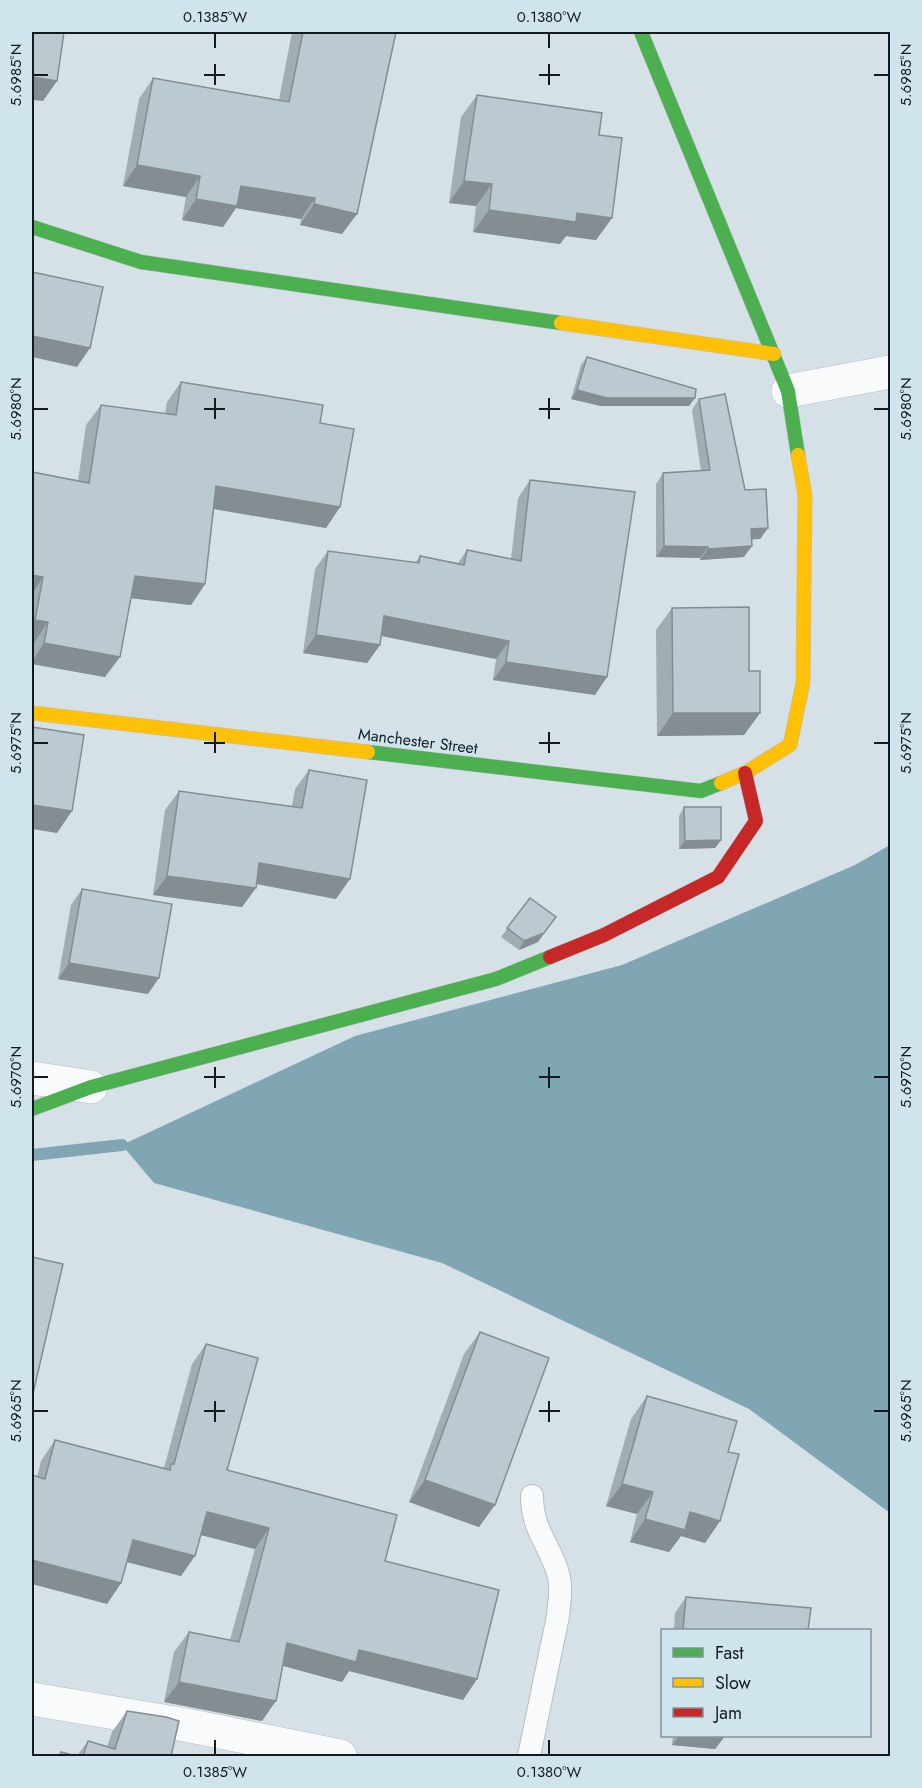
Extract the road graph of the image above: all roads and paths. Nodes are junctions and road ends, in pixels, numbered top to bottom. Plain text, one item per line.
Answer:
1 (641, 32) edge
2 (32, 227) edge
3 (774, 354) junction
4 (891, 372) edge
5 (788, 391) junction
6 (32, 713) edge
7 (746, 773) junction
8 (32, 1078) edge
9 (91, 1087) junction
10 (32, 1109) edge
11 (532, 1496) dead end
12 (32, 1699) edge
13 (340, 1756) edge
14 (529, 1756) edge

1 - 3 street
2 - 3 street
3 - 5 street
4 - 5 street
5 - 7 street, Manchester Street
6 - 7 street, Manchester Street
7 - 9 street
8 - 9 street
9 - 10 street
11 - 14 lane
12 - 13 street

